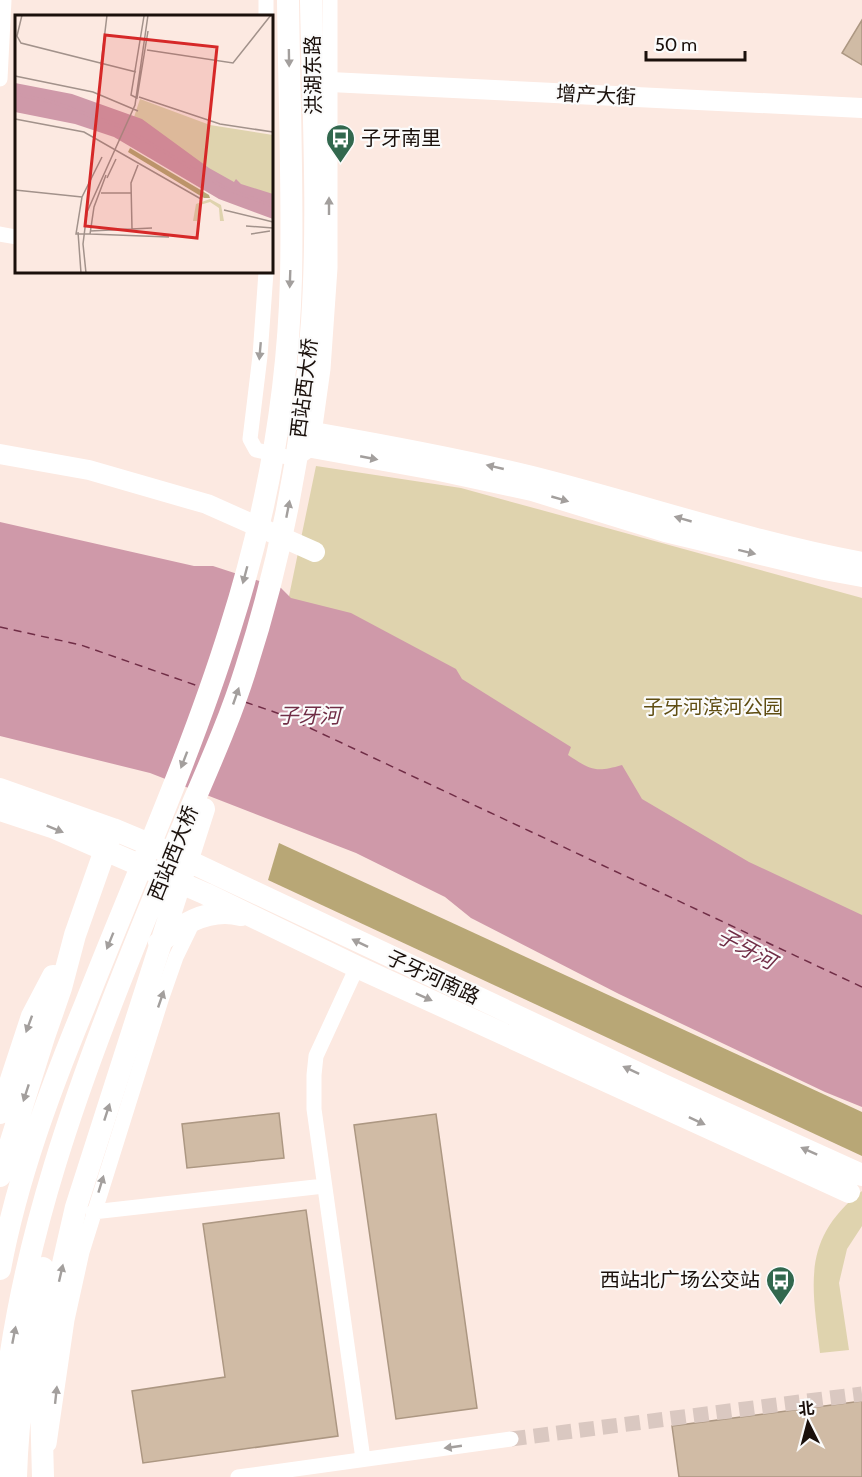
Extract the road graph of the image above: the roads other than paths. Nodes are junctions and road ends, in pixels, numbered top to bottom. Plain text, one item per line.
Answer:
1 (4, 0) edge
2 (288, 0) edge
3 (311, 0) edge
4 (330, 0) edge
5 (0, 79) edge
6 (330, 82) junction
7 (862, 108) edge
8 (290, 221) joint
9 (315, 223) joint
10 (0, 234) edge
11 (15, 237) edge
12 (266, 273) edge
13 (313, 440) junction
14 (0, 454) edge
15 (315, 552) dead end
16 (862, 562) edge
17 (862, 577) edge
18 (221, 740) junction
19 (0, 789) edge
20 (0, 810) edge
21 (112, 844) junction
22 (172, 854) junction
23 (217, 874) junction
24 (171, 879) junction
25 (206, 894) junction
26 (257, 919) junction
27 (194, 920) junction
28 (75, 935) junction
29 (144, 959) junction
30 (357, 967) junction
31 (0, 1113) edge
32 (0, 1176) edge
33 (856, 1184) edge
34 (324, 1186) junction
35 (84, 1210) junction
36 (0, 1269) edge
37 (511, 1440) tunnel mouth
38 (363, 1459) junction
39 (43, 1475) edge
40 (0, 1477) edge
41 (16, 1477) edge
42 (238, 1477) edge

1 - 5 street
2 -> 8 main road, 洪湖东路
3 - 9 main road, 洪湖东路
4 - 6 street
6 - 7 street, 增产大街
13 -> 6 street
8 -> 36 main road, 西站西大桥
18 -> 9 main road, 西站西大桥
10 - 11 street
12 -> 13 street
16 -> 13 street
13 -> 17 street
14 - 15 street
35 -> 18 main road
40 -> 18 main road, 西站西大桥
19 - 21 main road, 子牙河南路
20 -> 21 main road, 子牙河南路
21 - 22 main road
21 - 24 main road, 子牙河南路
21 - 28 main road
22 - 23 main road, 子牙河南路
22 - 24 main road
23 - 25 street
33 -> 23 main road, 子牙河南路
24 - 25 main road, 子牙河南路
24 - 29 main road
25 - 26 main road, 子牙河南路
25 - 27 street
26 - 27 main road
26 - 30 main road, 子牙河南路
27 - 29 main road
35 -> 27 street
28 -> 31 main road
28 -> 32 main road
29 - 41 main road
30 -> 33 main road, 子牙河南路
30 - 34 street
34 - 35 street
34 - 38 street
39 -> 35 main road
37 -> 38 street
38 - 42 street

